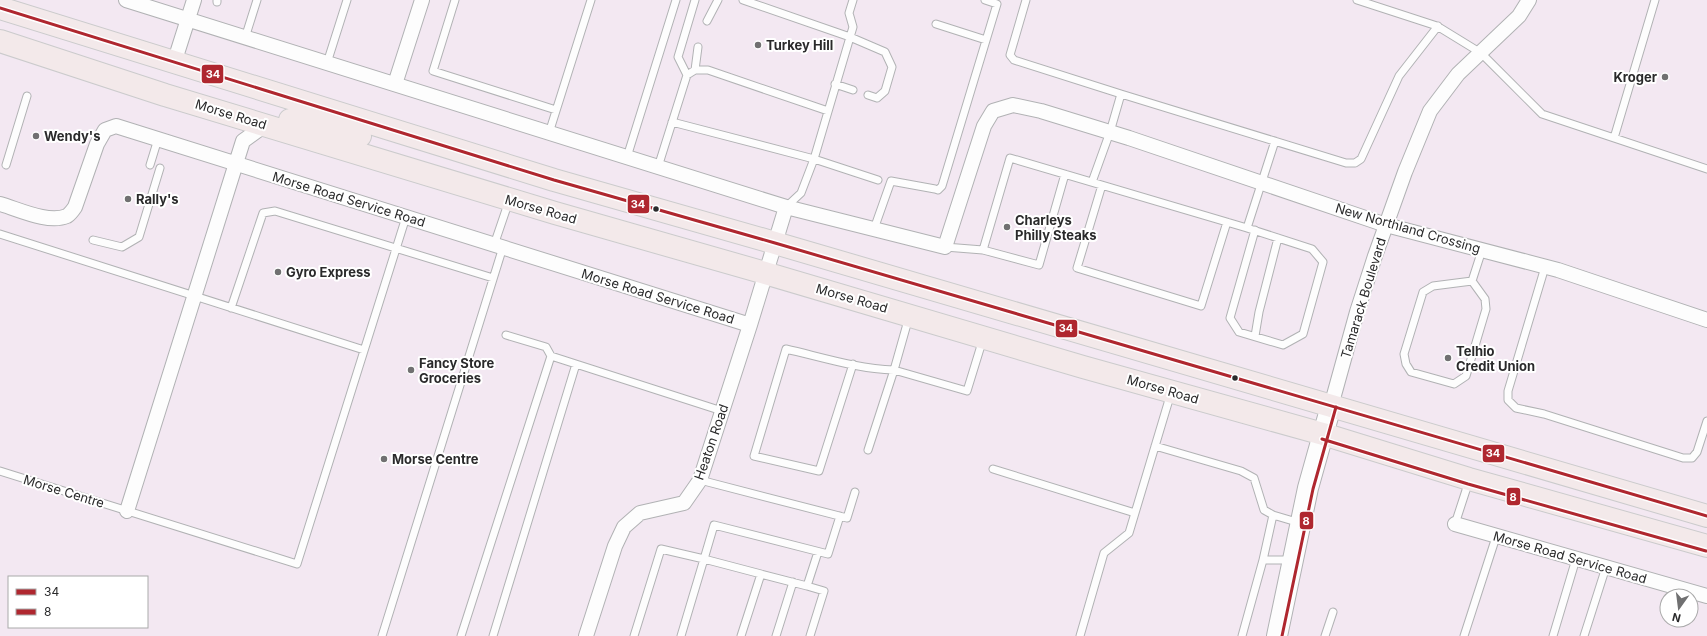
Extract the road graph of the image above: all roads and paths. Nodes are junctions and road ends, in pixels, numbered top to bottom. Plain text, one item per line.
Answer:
1 (126, 0) edge
2 (194, 0) edge
3 (257, 0) edge
4 (346, 0) edge
5 (422, 0) edge
6 (455, 0) edge
7 (591, 0) edge
8 (676, 0) edge
9 (696, 0) edge
10 (718, 0) edge
11 (743, 0) edge
12 (853, 0) edge
13 (985, 0) edge
14 (1026, 0) edge
15 (1357, 0) edge
16 (1529, 0) edge
17 (1655, 0) edge
18 (146, 3) edge
19 (0, 8) edge
20 (188, 20) junction
21 (707, 21) dead end
22 (936, 24) dead end
23 (1438, 26) junction
24 (850, 37) junction
25 (245, 38) junction
26 (986, 40) junction
27 (0, 41) edge
28 (698, 47) dead end
29 (1481, 53) junction
30 (174, 63) junction
31 (327, 63) junction
32 (695, 70) junction
33 (687, 75) junction
34 (395, 84) junction
35 (836, 84) junction
36 (853, 90) dead end
37 (1121, 94) junction
38 (868, 95) dead end
39 (27, 96) dead end
40 (556, 110) junction
41 (828, 111) junction
42 (672, 122) junction
43 (265, 125) junction
44 (1110, 132) junction
45 (549, 133) junction
46 (418, 138) junction
47 (1614, 138) junction
48 (158, 139) junction
49 (1275, 141) junction
50 (627, 157) junction
51 (814, 159) junction
52 (236, 163) junction
53 (6, 165) dead end
54 (150, 165) dead end
55 (658, 167) junction
56 (160, 168) dead end
57 (1707, 169) edge
58 (1065, 174) junction
59 (878, 180) dead end
60 (1092, 182) junction
61 (1261, 182) junction
62 (1102, 185) junction
63 (509, 200) junction
64 (0, 204) edge
65 (786, 207) junction
66 (406, 217) junction
67 (1228, 222) junction
68 (1386, 225) junction
69 (1247, 228) junction
70 (874, 229) junction
71 (1256, 230) junction
72 (0, 234) edge
73 (1278, 238) junction
74 (93, 240) dead end
75 (776, 243) junction
76 (498, 246) junction
77 (945, 247) junction
78 (396, 248) junction
79 (983, 250) junction
80 (1482, 250) junction
81 (1545, 267) junction
82 (765, 273) junction
83 (493, 278) junction
84 (1472, 281) junction
85 (194, 296) junction
86 (231, 308) junction
87 (910, 315) junction
88 (1707, 320) edge
89 (750, 325) junction
90 (506, 334) dead end
91 (1255, 336) junction
92 (984, 337) junction
93 (364, 350) junction
94 (551, 356) junction
95 (576, 364) junction
96 (853, 364) junction
97 (894, 370) junction
98 (1172, 391) junction
99 (1331, 406) junction
100 (722, 410) junction
101 (1707, 421) edge
102 (1323, 434) junction
103 (1155, 446) junction
104 (868, 450) dead end
105 (993, 469) dead end
106 (0, 471) edge
107 (1469, 478) junction
108 (700, 480) junction
109 (855, 492) dead end
110 (127, 510) junction
111 (1134, 513) junction
112 (840, 516) junction
113 (1273, 516) junction
114 (1707, 516) edge
115 (1301, 524) junction
116 (1455, 524) joint
117 (1496, 537) junction
118 (1707, 546) edge
119 (818, 552) junction
120 (704, 559) junction
121 (1576, 559) junction
122 (1263, 560) junction
123 (1294, 560) junction
124 (1606, 567) junction
125 (761, 574) junction
126 (793, 582) junction
127 (807, 586) junction
128 (1707, 596) edge
129 (1333, 612) dead end
130 (382, 636) edge
131 (461, 636) edge
132 (494, 636) edge
133 (586, 636) edge
134 (634, 636) edge
135 (681, 636) edge
136 (741, 636) edge
137 (776, 636) edge
138 (810, 636) edge
139 (1080, 636) edge
140 (1242, 636) edge
141 (1277, 636) edge
142 (1325, 636) edge
143 (1464, 636) edge
144 (1553, 636) edge
145 (1584, 636) edge

1 - 18 street
2 - 20 street
3 - 25 lane
4 - 31 lane
5 - 34 street
6 - 40 lane
7 - 40 lane
8 - 50 lane
9 - 33 lane
10 - 21 lane
11 - 24 lane
12 - 24 lane
13 - 26 lane
14 - 37 lane
15 - 23 lane
16 - 29 street, Tamarack Boulevard
17 - 47 lane
18 - 20 street
19 - 30 main road
20 - 25 street
20 - 30 street
22 - 26 lane
23 - 29 lane
23 - 49 lane
24 - 35 lane
24 - 38 lane
25 - 31 street
26 - 70 lane
27 - 43 main road, Morse Road
28 - 32 lane
29 - 47 lane
29 - 68 street, Tamarack Boulevard
30 - 46 main road
31 - 34 street
32 - 33 lane
32 - 41 lane
33 - 42 lane
34 - 45 street
35 - 36 lane
35 - 41 lane
37 - 44 lane
37 - 49 lane
39 - 53 lane
40 - 45 lane
41 - 51 lane
42 - 51 lane
42 - 55 lane
43 - 46 main road
43 - 52 street
43 - 63 main road, Morse Road
44 - 60 lane
44 - 61 street, New Northland Crossing
44 - 77 street, New Northland Crossing
45 - 50 street
46 - 75 main road
47 - 57 lane
48 - 52 street, Morse Road Service Road
48 - 54 lane
48 - 64 street, Morse Road Service Road
49 - 61 lane
50 - 55 street
51 - 59 lane
51 - 65 lane
52 - 66 street, Morse Road Service Road
52 - 85 street
55 - 65 street
56 - 74 lane
58 - 60 lane
58 - 79 lane
58 - 79 lane
60 - 62 lane
61 - 68 street, New Northland Crossing
61 - 69 lane
62 - 67 lane
62 - 67 lane
63 - 76 lane
63 - 82 main road, Morse Road
65 - 70 street
65 - 75 street
66 - 76 street, Morse Road Service Road
66 - 78 lane, Morse Centre
67 - 69 lane
68 - 80 street, New Northland Crossing
68 - 99 street, Tamarack Boulevard
69 - 71 lane
70 - 77 street
71 - 73 lane
71 - 91 lane
72 - 85 lane
73 - 91 lane
73 - 91 lane
75 - 82 street
75 - 99 main road
76 - 83 lane
76 - 89 street, Morse Road Service Road
77 - 79 lane
78 - 83 lane
78 - 86 lane
78 - 93 lane, Morse Centre
80 - 81 street, New Northland Crossing
80 - 84 lane
81 - 88 street, New Northland Crossing
81 - 101 lane
82 - 87 main road, Morse Road
82 - 89 street, Heaton Road
83 - 130 lane
84 - 84 lane
85 - 86 lane
85 - 110 street
86 - 93 lane
87 - 92 main road, Morse Road
87 - 97 lane
89 - 100 street, Heaton Road
90 - 94 lane
92 - 97 lane
92 - 98 main road, Morse Road
93 - 110 lane, Morse Centre
94 - 95 lane
94 - 131 lane
95 - 100 lane
95 - 132 lane
96 - 96 lane
96 - 97 lane
97 - 104 lane
98 - 102 main road, Morse Road
98 - 103 lane
99 - 102 street, Tamarack Boulevard
99 - 114 main road
100 - 108 street, Heaton Road
102 - 107 main road, Morse Road
102 - 115 street, Tamarack Boulevard
103 - 111 lane
103 - 113 lane
105 - 111 lane
106 - 110 lane, Morse Centre
107 - 116 lane
107 - 118 main road, Morse Road
108 - 112 lane
108 - 133 street, Heaton Road
109 - 112 lane
111 - 139 lane
112 - 119 lane
113 - 115 lane
113 - 122 lane
115 - 123 street, Tamarack Boulevard
116 - 117 street, Morse Road Service Road
117 - 121 street, Morse Road Service Road
117 - 143 lane
119 - 120 lane
119 - 127 lane
120 - 125 lane
120 - 134 lane
120 - 135 lane
121 - 124 street, Morse Road Service Road
121 - 144 lane
122 - 123 lane
122 - 140 lane
123 - 141 street, Tamarack Boulevard
124 - 128 street, Morse Road Service Road
124 - 145 lane
125 - 126 lane
125 - 136 lane
126 - 127 lane
126 - 137 lane
127 - 138 lane
129 - 142 lane

